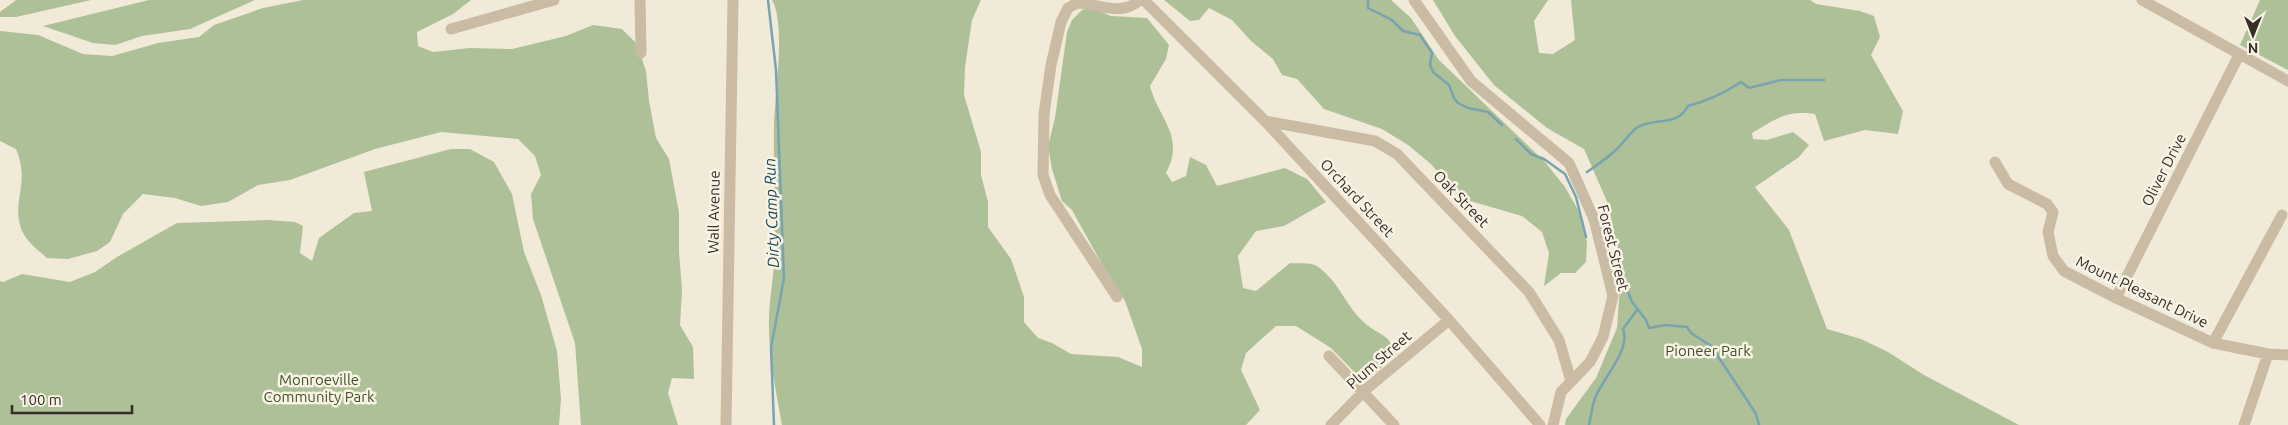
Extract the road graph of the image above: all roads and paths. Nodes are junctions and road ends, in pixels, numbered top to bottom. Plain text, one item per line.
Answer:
1 (554, 0) edge
2 (640, 0) edge
3 (733, 0) edge
4 (1142, 0) edge
5 (1414, 0) edge
6 (2142, 0) edge
7 (451, 29) dead end
8 (641, 53) dead end
9 (2239, 55) junction
10 (2288, 81) edge
11 (1265, 121) junction
12 (1994, 162) dead end
13 (2282, 215) dead end
14 (1117, 297) dead end
15 (2116, 298) junction
16 (1450, 320) junction
17 (2213, 343) junction
18 (2268, 354) junction
19 (2288, 355) edge
20 (1329, 356) dead end
21 (1571, 381) junction
22 (1364, 392) junction
23 (726, 425) edge
24 (1331, 425) edge
25 (1394, 425) edge
26 (1540, 425) edge
27 (1553, 425) edge
28 (2244, 425) edge

1 - 7 street
2 - 8 street
3 - 23 street, Wall Avenue
4 - 11 street, Orchard Street
4 - 14 street, Orchard Street
5 - 21 street, Forest Street
6 - 9 street
9 - 10 street
9 - 15 street, Oliver Drive
11 - 16 street, Orchard Street
11 - 21 street, Oak Street
12 - 15 street, Mount Pleasant Drive
13 - 17 street
15 - 17 street, Mount Pleasant Drive
16 - 22 street, Plum Street
16 - 26 street, Orchard Street
17 - 18 street, Mount Pleasant Drive
18 - 19 street, Mount Pleasant Drive
18 - 28 street
20 - 22 street
21 - 27 street, Forest Street
22 - 24 street, Plum Street
22 - 25 street

